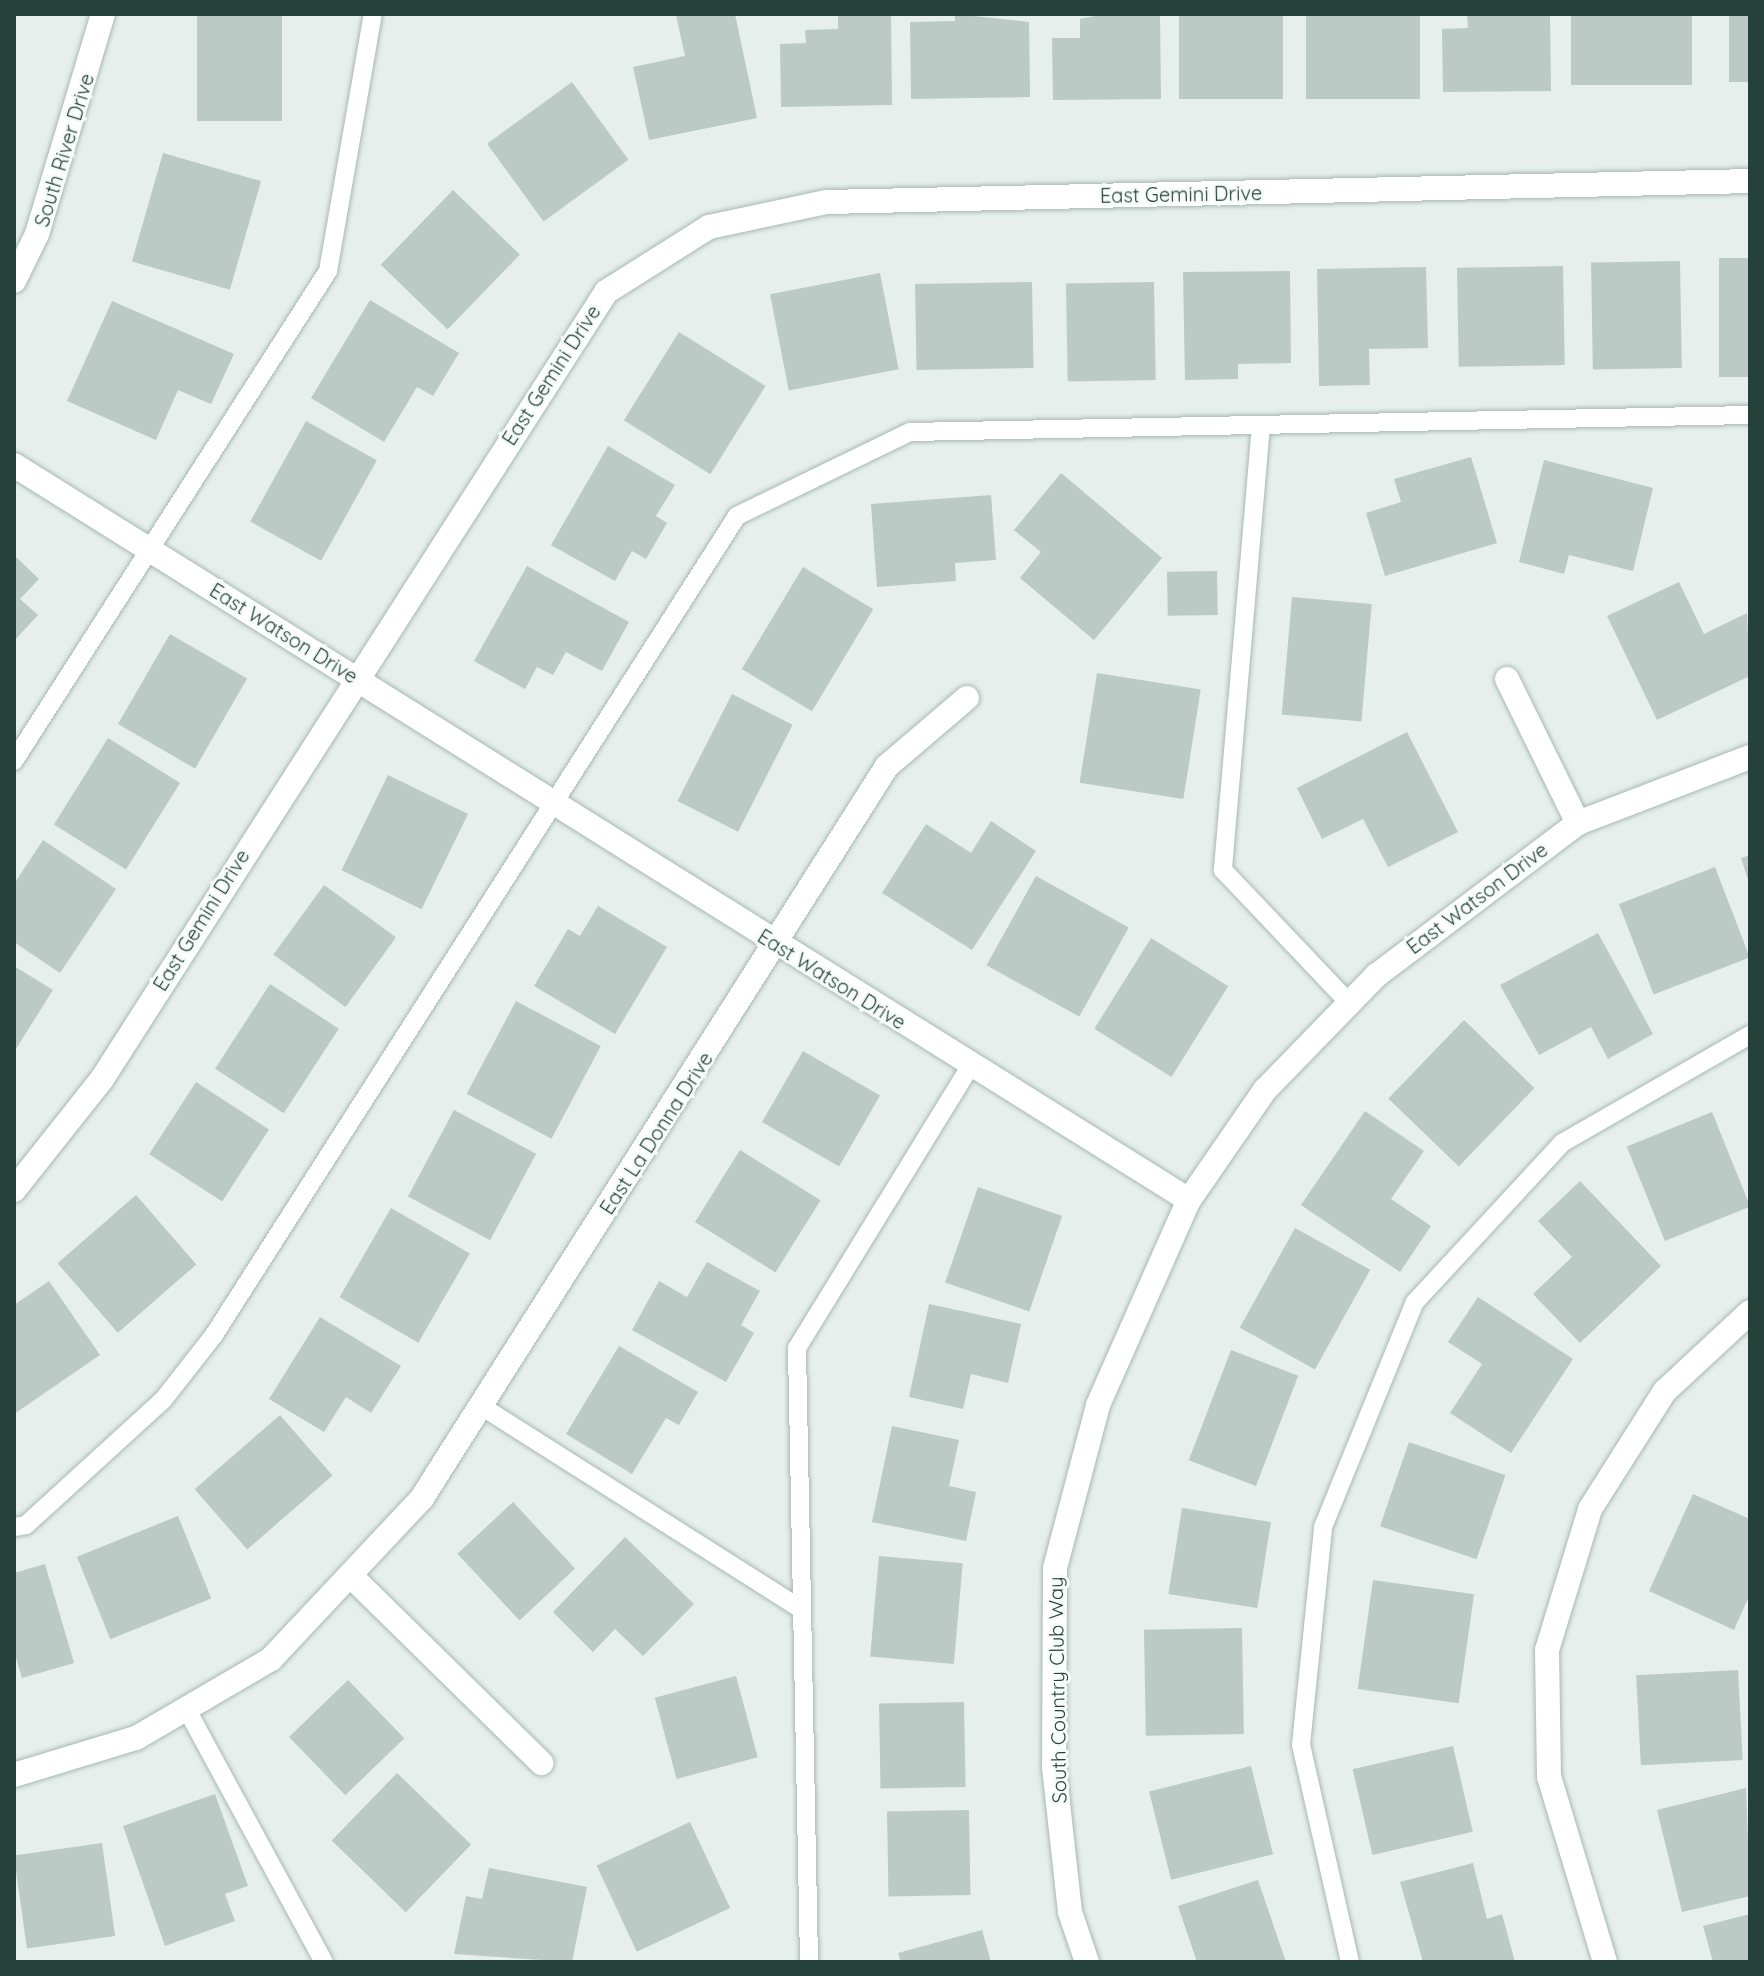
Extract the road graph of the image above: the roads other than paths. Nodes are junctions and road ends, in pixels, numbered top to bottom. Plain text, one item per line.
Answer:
1 (103, 14) edge
2 (373, 14) edge
3 (1750, 181) edge
4 (14, 281) edge
5 (1750, 415) edge
6 (1261, 425) junction
7 (14, 465) edge
8 (152, 552) junction
9 (354, 676) junction
10 (1507, 679) dead end
11 (967, 698) dead end
12 (1750, 757) edge
13 (14, 761) edge
14 (557, 806) junction
15 (1578, 823) junction
16 (776, 945) junction
17 (1349, 1003) junction
18 (1750, 1035) edge
19 (971, 1065) junction
20 (14, 1190) edge
21 (1189, 1200) junction
22 (1750, 1312) edge
23 (481, 1406) junction
24 (14, 1527) edge
25 (351, 1576) junction
26 (802, 1610) junction
27 (186, 1708) junction
28 (541, 1763) dead end
29 (14, 1775) edge
30 (324, 1962) edge
31 (809, 1962) edge
32 (1087, 1962) edge
33 (1350, 1962) edge
34 (1605, 1962) edge

1 - 4 street, South River Drive
2 - 8 lane
3 - 9 street, East Gemini Drive
5 - 6 lane
6 - 14 lane
6 - 17 lane
7 - 8 street, East Watson Drive
8 - 9 street, East Watson Drive
8 - 13 lane
9 - 14 street, East Watson Drive
9 - 20 street, East Gemini Drive
10 - 15 street
11 - 16 street, East La Donna Drive
12 - 15 street, East Watson Drive
14 - 16 street, East Watson Drive
14 - 24 lane
15 - 17 street, East Watson Drive
16 - 19 street, East Watson Drive
16 - 23 street, East La Donna Drive
17 - 21 street, East Watson Drive
18 - 33 lane
19 - 21 street, East Watson Drive
19 - 26 lane
21 - 32 street, South Country Club Way
22 - 34 street
23 - 25 street, East La Donna Drive
23 - 26 lane
25 - 27 street, East La Donna Drive
25 - 28 street
26 - 31 lane
27 - 29 street, East La Donna Drive
27 - 30 lane

